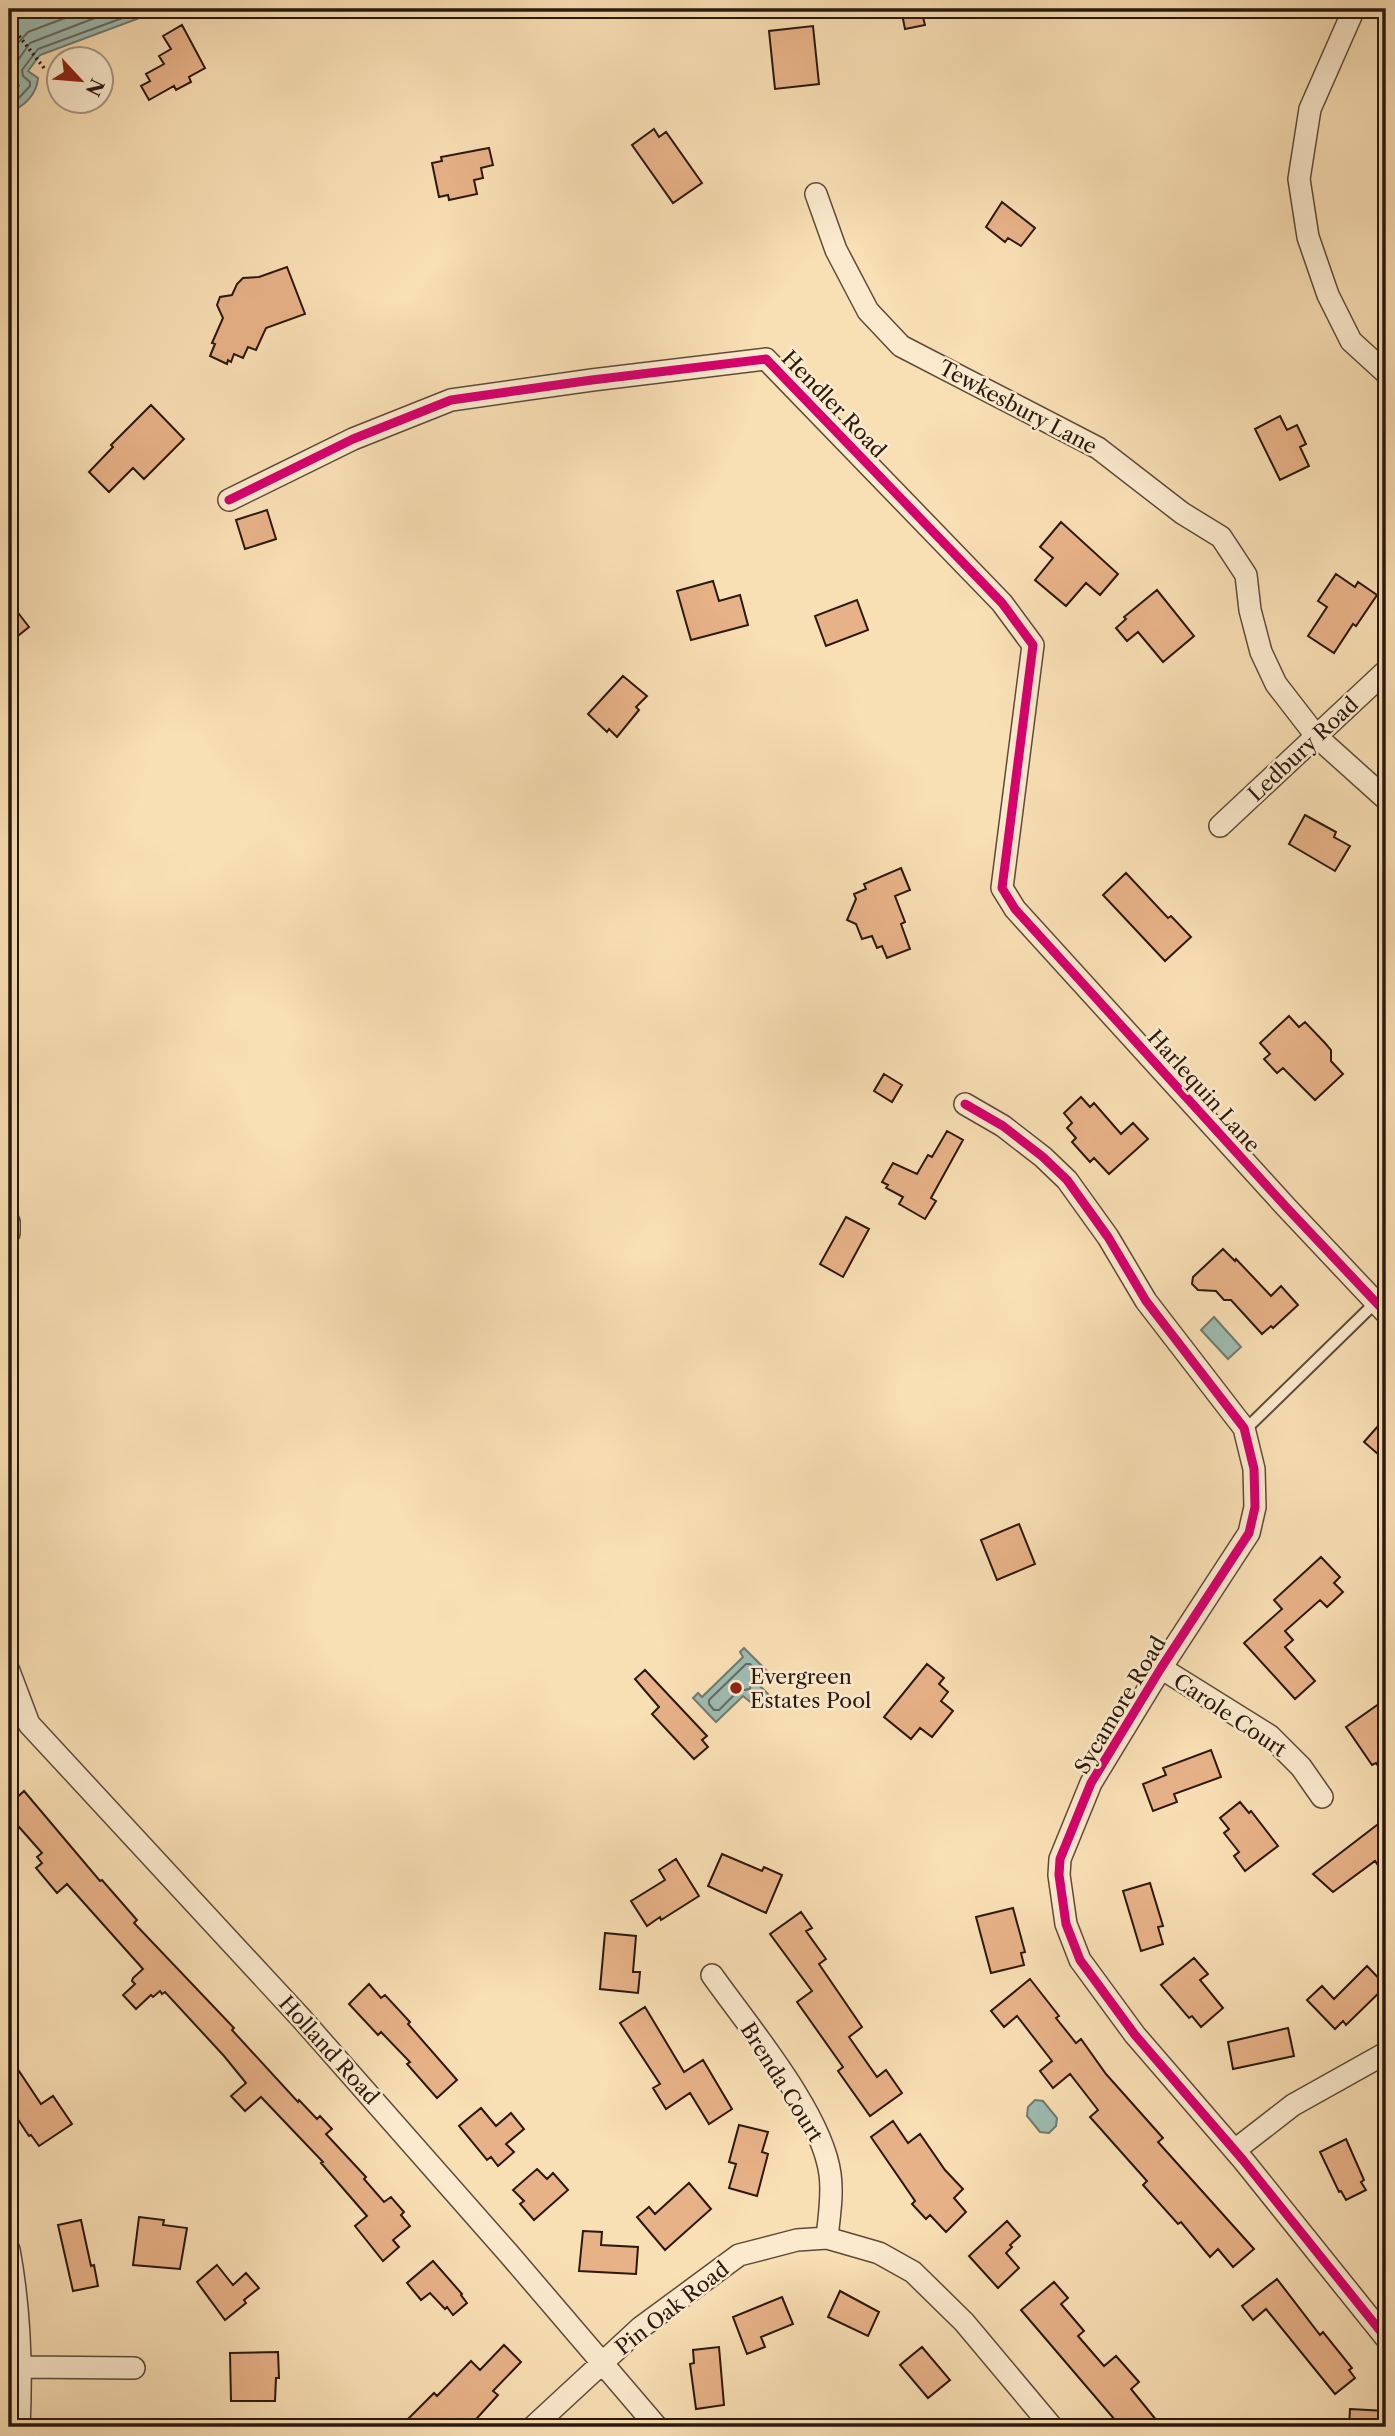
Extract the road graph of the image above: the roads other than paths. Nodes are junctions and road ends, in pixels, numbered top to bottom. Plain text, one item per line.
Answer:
1 (1354, 9) edge
2 (816, 194) dead end
3 (1386, 373) edge
4 (229, 500) dead end
5 (1386, 671) edge
6 (1317, 737) junction
7 (1386, 799) edge
8 (1220, 826) dead end
9 (1002, 888) joint
10 (965, 1104) dead end
11 (9, 1222) edge
12 (9, 1233) edge
13 (1381, 1308) edge
14 (1244, 1428) junction
15 (1161, 1668) junction
16 (9, 1671) edge
17 (1322, 1797) dead end
18 (712, 1975) dead end
19 (1386, 2053) edge
20 (1235, 2150) junction
21 (827, 2238) junction
22 (9, 2250) edge
23 (1386, 2338) edge
24 (601, 2364) junction
25 (21, 2367) junction
26 (134, 2368) dead end
27 (19, 2427) edge
28 (533, 2427) edge
29 (657, 2427) edge
30 (1052, 2427) edge

1 - 3 street
2 - 6 street, Tewkesbury Lane
4 - 9 street, Hendler Road
5 - 6 street, Ledbury Road
6 - 7 street, Tewkesbury Lane
6 - 8 street, Ledbury Road
9 - 13 street, Harlequin Lane
10 - 14 street, Sycamore Road
11 - 12 street
13 - 14 lane
14 - 15 street, Sycamore Road
15 - 17 street, Carole Court
15 - 20 street, Sycamore Road
16 - 24 street, Holland Road
18 - 21 street, Brenda Court
19 - 20 street
20 - 23 street, Sycamore Road
21 - 24 street, Pin Oak Road
21 - 30 street, Pin Oak Road
22 - 25 street
24 - 28 street, Pin Oak Road
24 - 29 street, Holland Road
25 - 26 street
25 - 27 street

